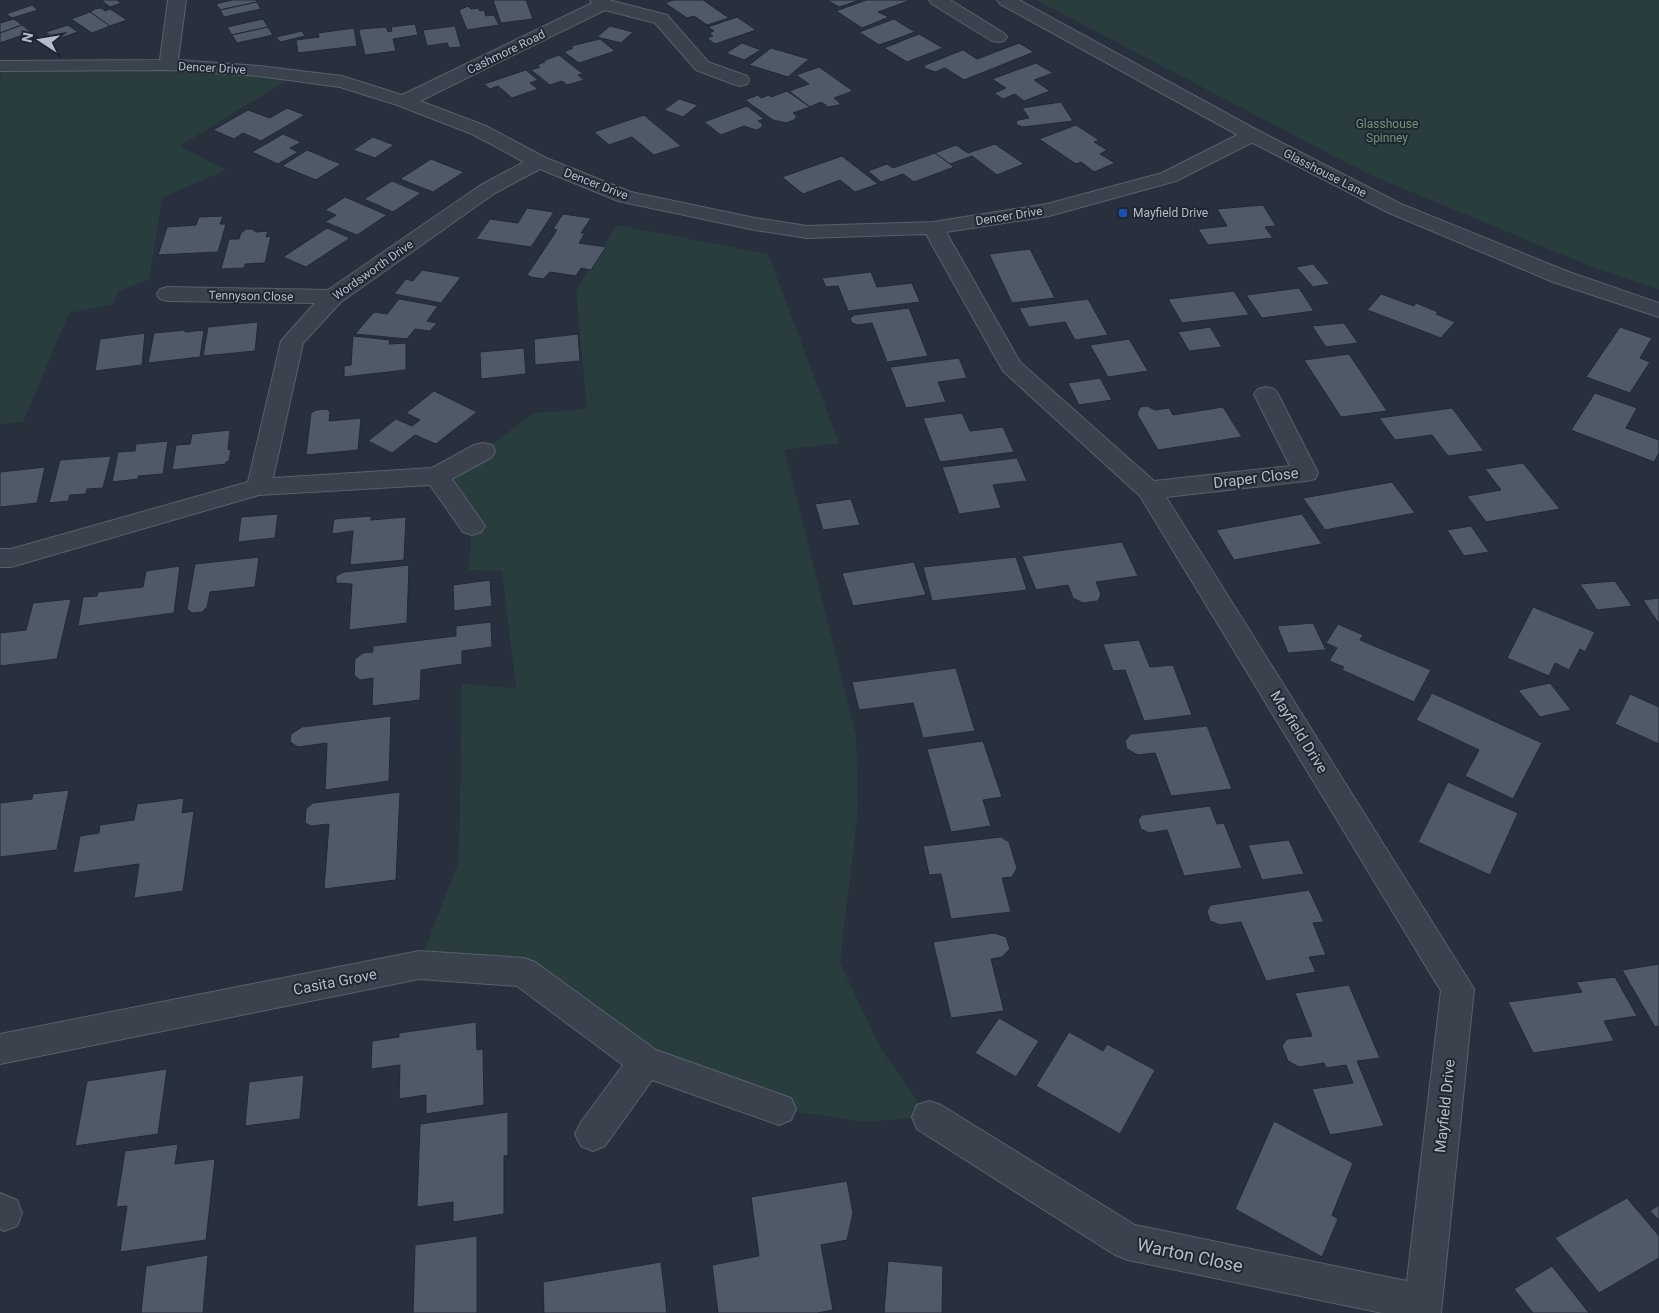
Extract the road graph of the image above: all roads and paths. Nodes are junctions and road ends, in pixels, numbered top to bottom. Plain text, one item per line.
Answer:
1 (176, 0) edge
2 (938, 0) edge
3 (1006, 0) edge
4 (601, 2) edge
5 (998, 37) dead end
6 (0, 66) edge
7 (168, 66) junction
8 (740, 80) dead end
9 (404, 101) junction
10 (1252, 135) junction
11 (539, 162) junction
12 (933, 228) junction
13 (168, 294) dead end
14 (333, 297) junction
15 (1659, 310) edge
16 (1266, 394) dead end
17 (484, 451) dead end
18 (437, 476) junction
19 (259, 487) junction
20 (1149, 490) junction
21 (472, 526) dead end
22 (6, 558) edge
23 (0, 1049) edge
24 (645, 1062) junction
25 (778, 1109) dead end
26 (929, 1117) dead end
27 (593, 1134) dead end
28 (1423, 1308) edge

1 - 7 street
2 - 5 street
3 - 10 street, Glasshouse Lane
4 - 8 street
4 - 9 street, Cashmore Road
6 - 7 street, Dencer Drive
7 - 9 street, Dencer Drive
9 - 11 street, Dencer Drive
10 - 12 street, Dencer Drive
10 - 15 street, Glasshouse Lane
11 - 12 street, Dencer Drive
11 - 14 street, Wordsworth Drive
12 - 20 street, Mayfield Drive
13 - 14 street, Tennyson Close
14 - 19 street, Wordsworth Drive
16 - 20 street, Draper Close
17 - 18 street
18 - 19 street
18 - 21 street
19 - 22 street
20 - 28 street, Mayfield Drive
23 - 24 street, Casita Grove
24 - 25 street, Casita Grove
24 - 27 street
26 - 28 street, Warton Close

